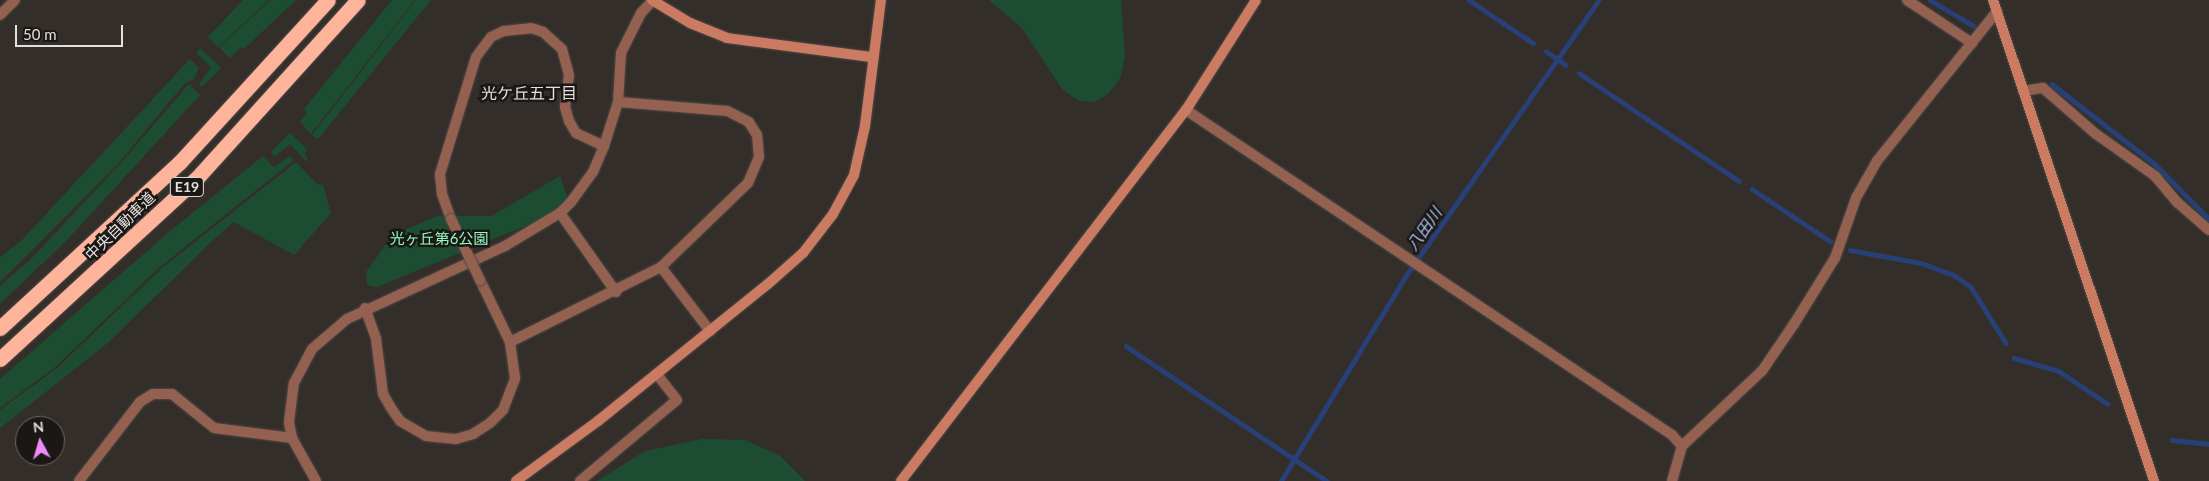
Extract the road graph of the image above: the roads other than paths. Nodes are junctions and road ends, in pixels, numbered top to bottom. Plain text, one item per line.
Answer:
1 (14, 0) edge
2 (328, 0) edge
3 (358, 0) edge
4 (653, 0) edge
5 (881, 0) edge
6 (1256, 0) edge
7 (1907, 0) edge
8 (1993, 0) edge
9 (1997, 11) junction
10 (0, 15) edge
11 (1972, 43) junction
12 (872, 57) junction
13 (2023, 91) junction
14 (618, 102) junction
15 (1186, 110) junction
16 (604, 146) junction
17 (560, 213) junction
18 (2209, 230) edge
19 (661, 267) junction
20 (616, 292) junction
21 (366, 308) junction
22 (0, 328) edge
23 (710, 331) junction
24 (510, 342) junction
25 (0, 359) edge
26 (656, 374) junction
27 (292, 438) junction
28 (1682, 446) junction
29 (906, 479) edge
30 (79, 481) edge
31 (316, 481) edge
32 (516, 481) edge
33 (580, 481) edge
34 (1672, 481) edge
35 (2154, 481) edge

1 - 10 street
2 - 22 highway, 中央自動車道 / E19
3 - 25 highway, 中央自動車道 / E19
4 - 12 street
4 - 14 street
5 - 12 street
6 - 15 street
7 - 11 street
8 - 9 street
9 - 11 street
9 - 13 street
11 - 28 street
12 - 23 street
13 - 18 street
13 - 35 street
14 - 16 street
14 - 19 street
15 - 28 street
15 - 29 street
16 - 17 street
16 - 24 street, bridge
17 - 20 street
17 - 21 street
19 - 20 street
19 - 23 street
20 - 24 street
21 - 24 street
21 - 27 street
23 - 26 street
26 - 32 street
26 - 33 street
27 - 30 street
27 - 31 street
28 - 34 street

